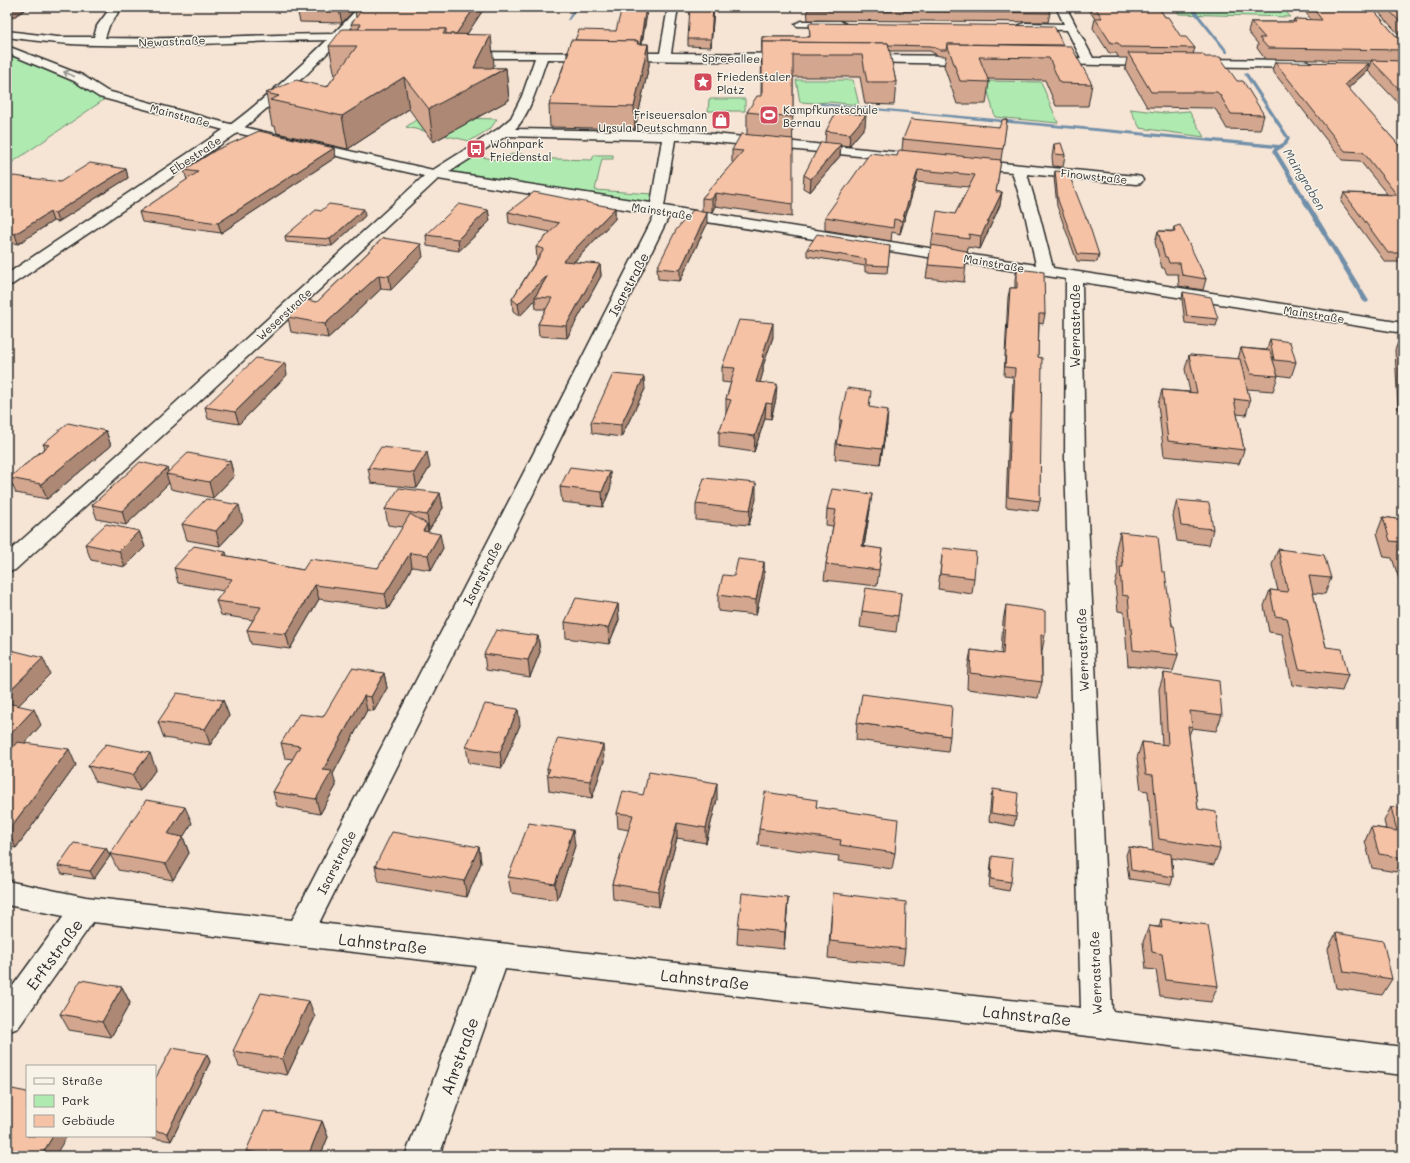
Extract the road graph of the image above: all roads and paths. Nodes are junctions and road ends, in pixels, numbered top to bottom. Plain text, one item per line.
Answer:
1 (117, 7) edge
2 (365, 7) edge
3 (673, 7) edge
4 (1061, 7) edge
5 (802, 24) dead end
6 (849, 24) edge
7 (1016, 26) edge
8 (1071, 27) junction
9 (7, 34) edge
10 (338, 37) junction
11 (98, 42) junction
12 (7, 49) edge
13 (323, 53) junction
14 (338, 53) edge
15 (453, 54) edge
16 (542, 55) junction
17 (665, 57) junction
18 (802, 58) edge
19 (848, 59) edge
20 (989, 60) edge
21 (1037, 61) edge
22 (1089, 61) junction
23 (1166, 62) edge
24 (1182, 62) edge
25 (1319, 65) edge
26 (234, 129) junction
27 (503, 132) junction
28 (669, 135) junction
29 (912, 158) edge
30 (957, 162) edge
31 (1018, 168) junction
32 (434, 175) junction
33 (1136, 180) dead end
34 (659, 210) junction
35 (1046, 272) junction
36 (1074, 276) junction
37 (7, 281) edge
38 (1403, 328) edge
39 (7, 565) edge
40 (7, 894) edge
41 (86, 909) junction
42 (299, 934) junction
43 (495, 955) junction
44 (7, 1018) edge
45 (1097, 1023) junction
46 (1403, 1060) edge
47 (422, 1156) edge

1 - 11 street
2 - 10 street, Elbestraße
3 - 17 street
4 - 8 street
5 - 6 street
7 - 8 street
8 - 22 street
9 - 11 street, Newastraße
10 - 11 street, Newastraße
10 - 13 street, Elbestraße
26 -> 12 street, Mainstraße
13 - 14 street
13 - 26 street, Elbestraße
15 - 16 street, Spreeallee
16 - 17 street, Spreeallee
16 - 27 street, Weserstraße
17 - 18 street, Spreeallee
19 - 20 street
21 - 22 street
22 - 23 street
24 - 25 street
26 - 32 street, Mainstraße
26 - 37 street, Elbestraße
27 - 28 street
27 - 32 street, Weserstraße
28 - 29 street
28 - 34 street, Isarstraße
30 - 31 street, Finowstraße
31 - 33 street, Finowstraße
31 - 35 street
32 - 34 street, Mainstraße
32 - 39 street, Weserstraße
34 - 35 street, Mainstraße
34 - 42 street, Isarstraße
35 - 36 street, Mainstraße
36 - 38 street, Mainstraße
36 - 45 street, Werrastraße
40 - 41 street, Lahnstraße
41 - 42 street, Lahnstraße
41 - 44 street, Erftstraße
42 - 43 street, Lahnstraße
43 - 45 street, Lahnstraße
43 - 47 street, Ahrstraße
45 - 46 street, Lahnstraße

